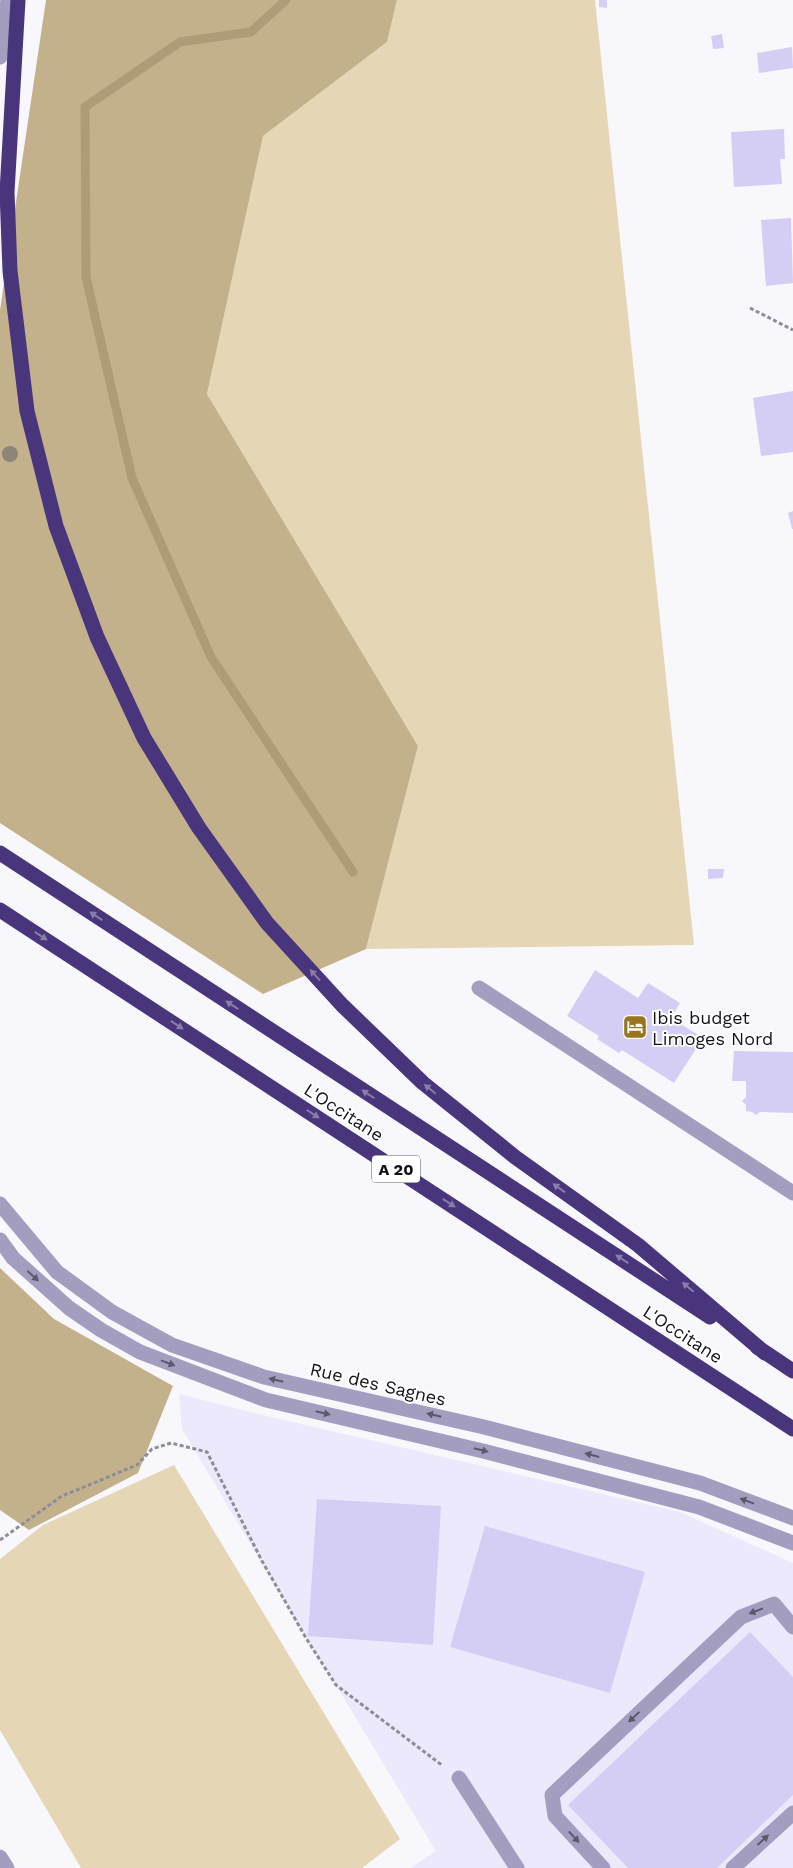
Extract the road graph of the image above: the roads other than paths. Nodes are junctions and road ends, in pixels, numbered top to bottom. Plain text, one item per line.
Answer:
1 (8, 0) edge
2 (18, 0) edge
3 (0, 56) edge
4 (0, 853) edge
5 (0, 910) edge
6 (479, 988) dead end
7 (793, 1193) edge
8 (0, 1204) edge
9 (0, 1240) edge
10 (765, 1353) junction
11 (793, 1371) edge
12 (793, 1429) edge
13 (793, 1518) edge
14 (793, 1543) edge
15 (793, 1627) edge
16 (459, 1778) road end
17 (793, 1813) edge
18 (0, 1857) edge
19 (7, 1868) edge
20 (517, 1868) edge
21 (603, 1868) edge
22 (733, 1868) edge

1 - 3 street
10 -> 2 highway
10 -> 4 highway, L'Occitane / A 20
5 -> 12 highway, L'Occitane / A 20
6 - 7 street
13 -> 8 street, Rue des Sagnes
9 -> 14 street
10 - 11 highway, L'Occitane / A 20
15 -> 21 street
16 - 20 street
22 -> 17 street
18 - 19 street

